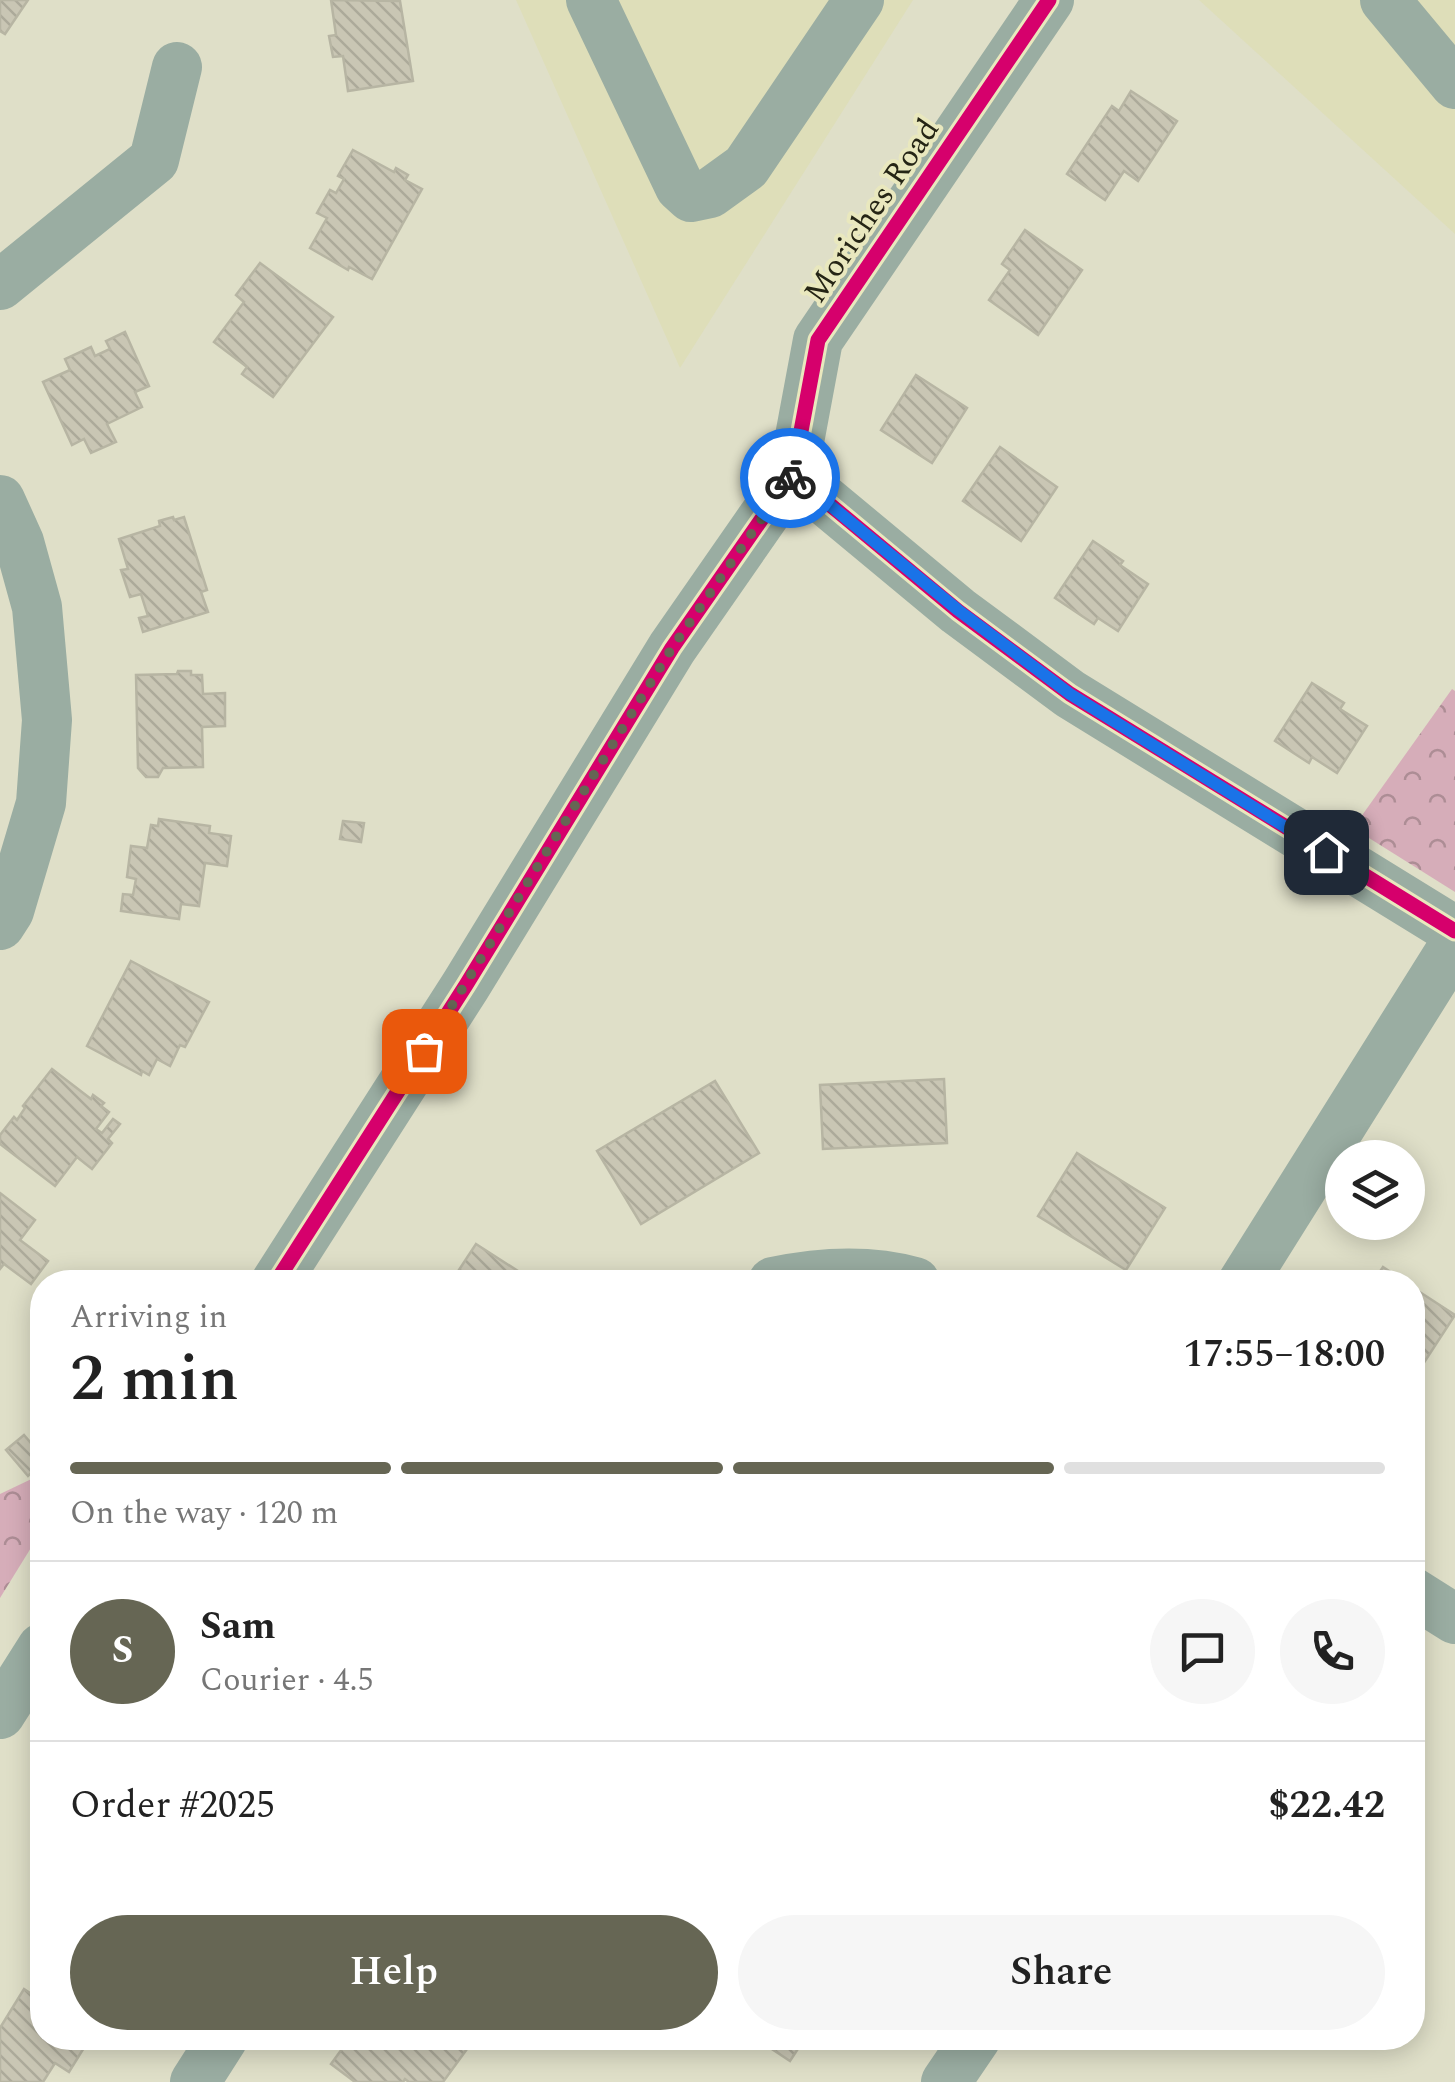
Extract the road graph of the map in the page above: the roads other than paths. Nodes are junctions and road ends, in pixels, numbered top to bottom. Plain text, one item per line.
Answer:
1 (591, 0) edge
2 (859, 0) edge
3 (1048, 0) edge
4 (1385, 0) edge
5 (176, 67) dead end
6 (1455, 84) edge
7 (0, 285) edge
8 (792, 474) junction
9 (0, 500) edge
10 (0, 925) edge
11 (1455, 931) edge
12 (1455, 944) edge
13 (284, 1270) edge
14 (1251, 1270) edge
15 (1425, 1600) edge
16 (1455, 1619) edge
17 (30, 1667) edge
18 (0, 1714) edge
19 (215, 2050) edge
20 (968, 2050) edge
21 (195, 2082) edge
22 (946, 2082) edge

1 - 2 street
3 - 8 street, Moriches Road
4 - 6 street
5 - 7 street
8 - 11 street
8 - 13 street, Moriches Road
9 - 10 street
12 - 14 street
15 - 16 street
17 - 18 street
19 - 21 street
20 - 22 street

